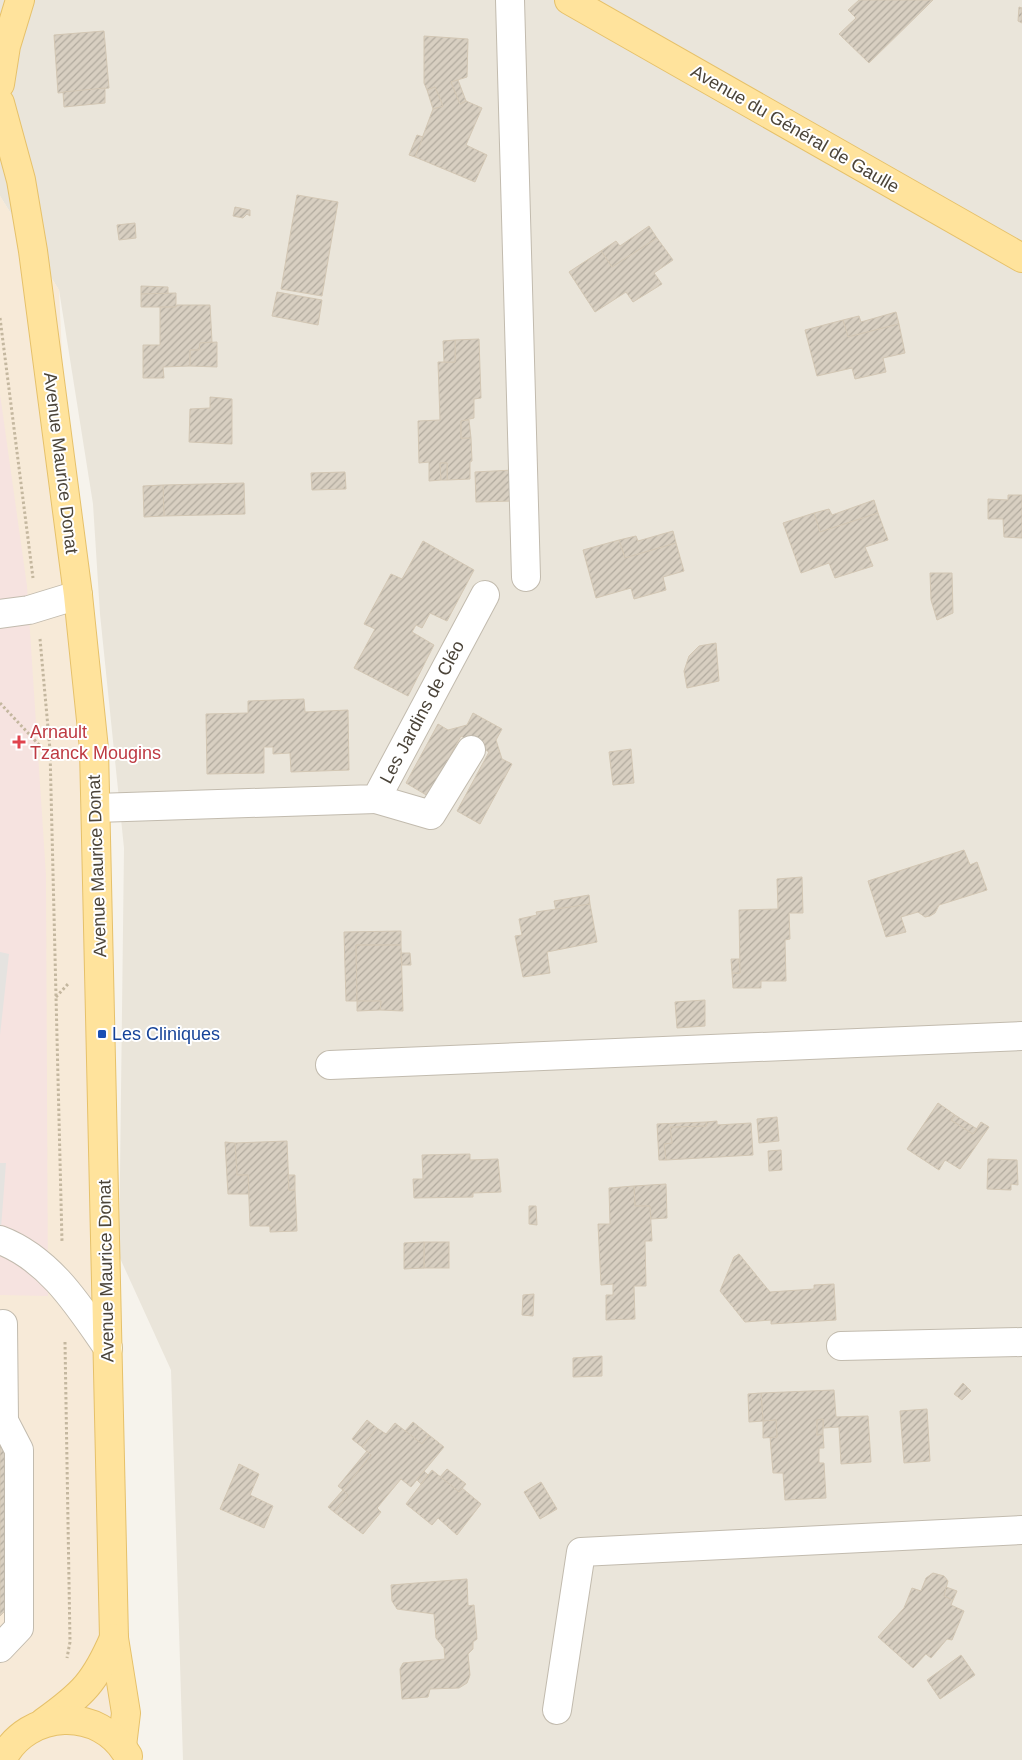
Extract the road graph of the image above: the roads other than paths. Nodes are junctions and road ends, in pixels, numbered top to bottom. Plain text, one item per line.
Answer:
1 (20, 0) edge
2 (510, 0) edge
3 (569, 0) edge
4 (0, 84) edge
5 (0, 102) edge
6 (1022, 258) edge
7 (526, 577) dead end
8 (78, 595) junction
9 (485, 595) dead end
10 (3, 615) edge
11 (471, 750) dead end
12 (376, 798) junction
13 (96, 808) junction
14 (1022, 1036) edge
15 (330, 1065) dead end
16 (0, 1240) edge
17 (3, 1324) dead end
18 (1022, 1342) edge
19 (841, 1346) dead end
20 (108, 1348) junction
21 (1022, 1530) edge
22 (114, 1638) junction
23 (0, 1648) edge
24 (557, 1710) dead end
25 (44, 1722) junction
26 (126, 1753) edge
27 (2, 1760) edge

1 - 4 main road
2 - 7 street
3 - 6 main road, Avenue du Général de Gaulle
5 - 8 main road, Avenue Maurice Donat
8 - 10 street
8 - 13 main road, Avenue Maurice Donat
9 - 12 street, Les Jardins de Cléo
11 - 12 street
12 - 13 street, Les Jardins de Cléo
13 - 20 main road, Avenue Maurice Donat
14 - 15 street
16 - 20 street
17 - 23 street
18 - 19 street
20 - 22 main road, Avenue Maurice Donat
21 - 24 street
22 - 25 main road
22 - 26 main road, Avenue Maurice Donat
25 - 26 main road
25 - 27 main road

